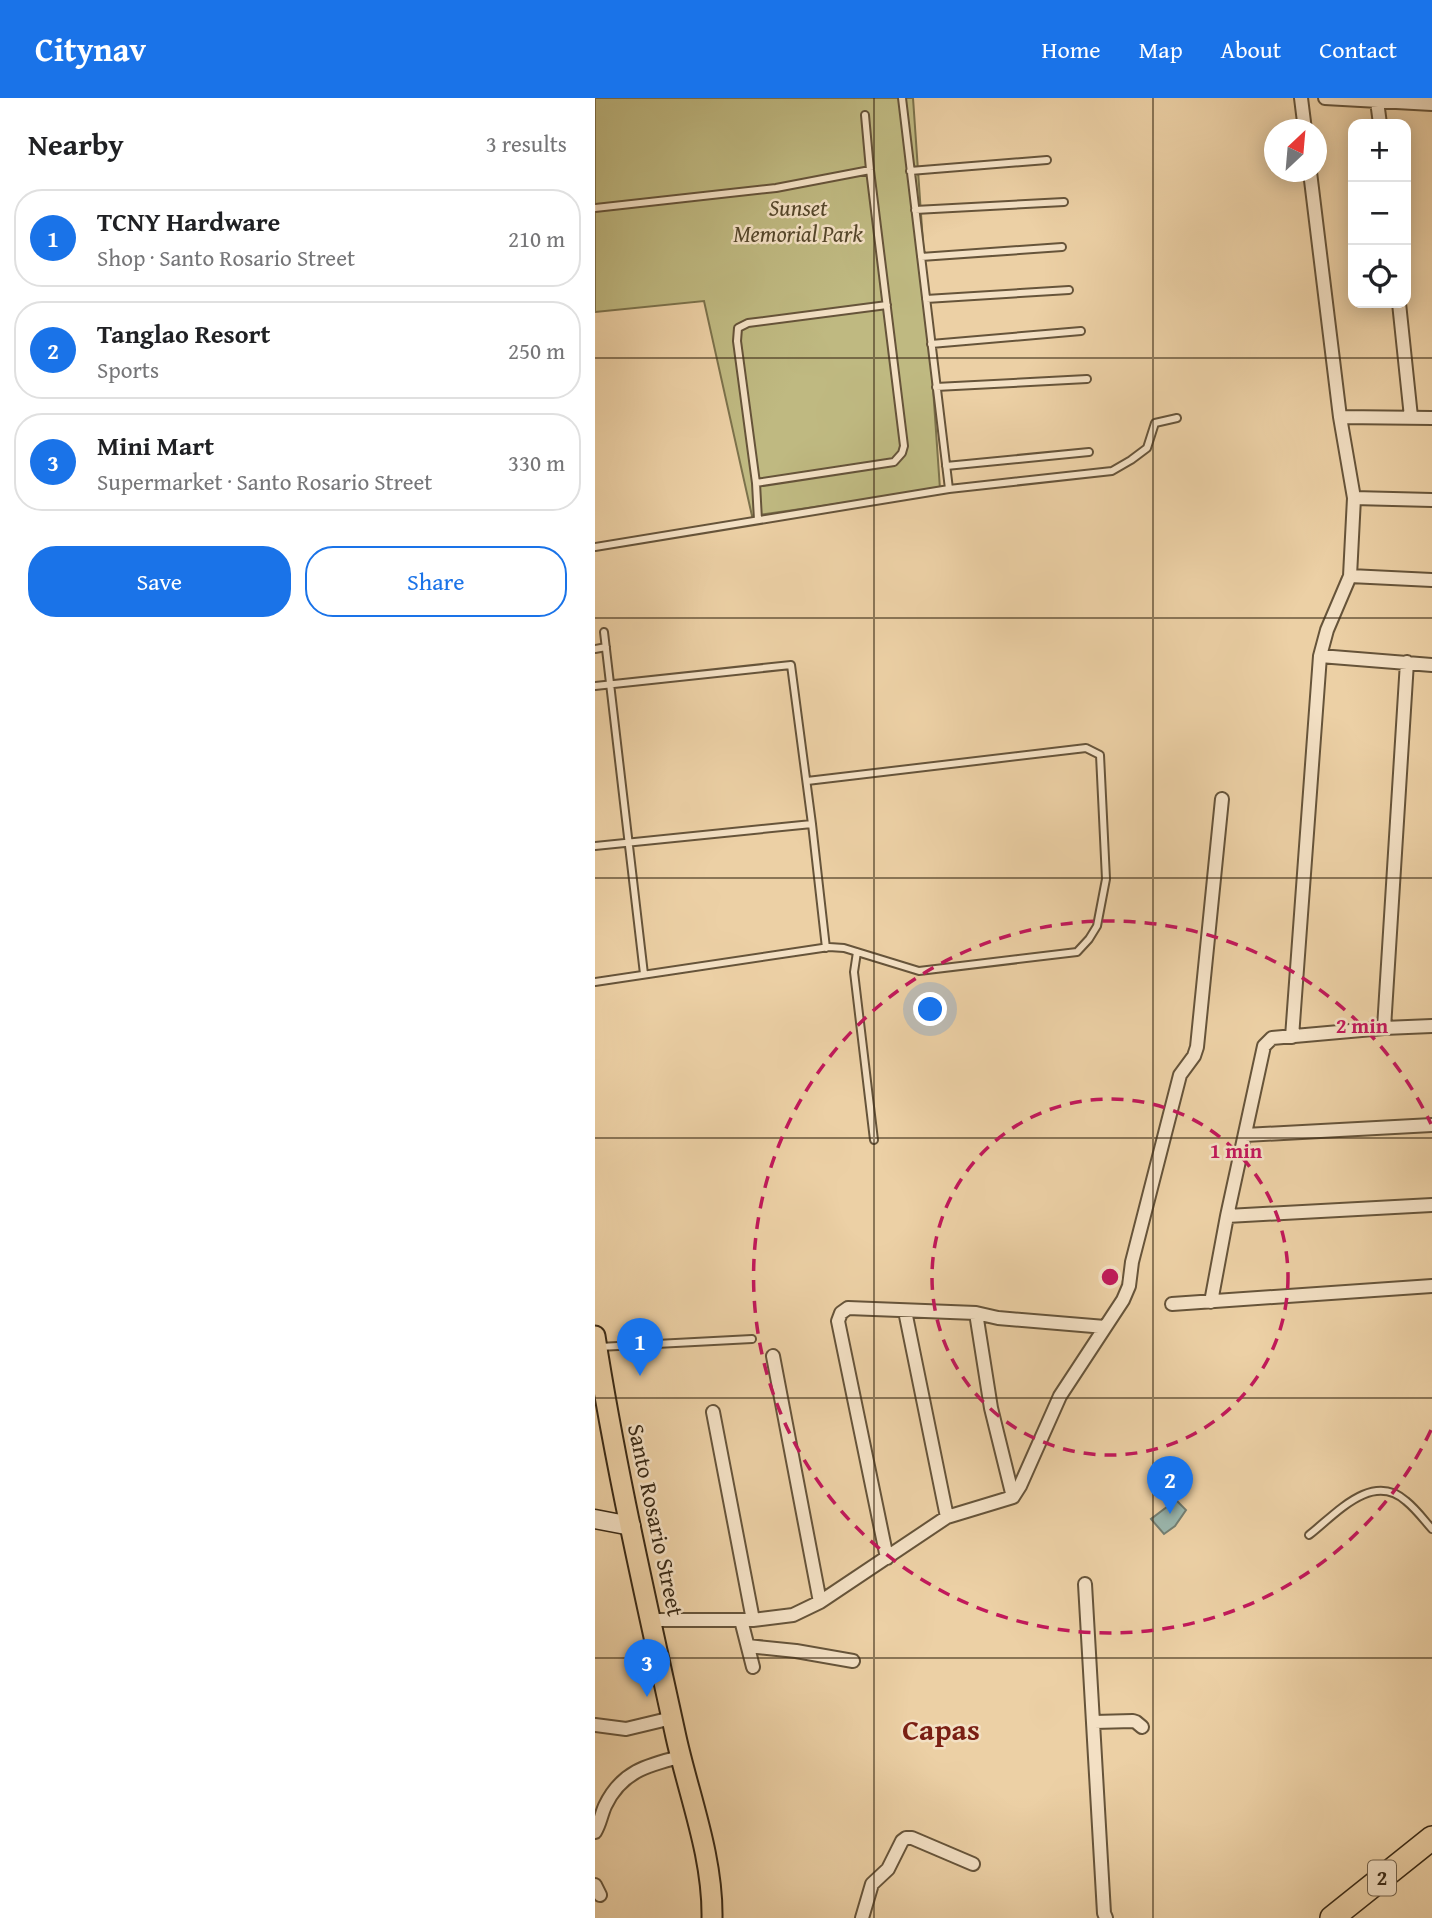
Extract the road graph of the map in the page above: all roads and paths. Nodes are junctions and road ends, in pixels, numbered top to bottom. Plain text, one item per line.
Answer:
1 (902, 98) edge
2 (1301, 98) edge
3 (1325, 98) edge
4 (1377, 101) junction
5 (1432, 104) edge
6 (865, 115) dead end
7 (1304, 119) edge
8 (1379, 119) edge
9 (1047, 160) dead end
10 (870, 170) junction
11 (910, 171) junction
12 (1311, 182) edge
13 (1064, 202) dead end
14 (595, 208) edge
15 (915, 210) junction
16 (1062, 247) dead end
17 (921, 257) junction
18 (1069, 290) dead end
19 (926, 299) junction
20 (887, 305) junction
21 (1400, 308) edge
22 (1081, 331) dead end
23 (931, 344) junction
24 (1087, 379) dead end
25 (936, 387) junction
26 (1340, 417) junction
27 (1411, 417) junction
28 (1177, 418) dead end
29 (1432, 418) edge
30 (1089, 452) dead end
31 (946, 467) junction
32 (756, 483) junction
33 (949, 489) junction
34 (1355, 498) junction
35 (1432, 500) edge
36 (758, 520) junction
37 (595, 547) edge
38 (1350, 576) junction
39 (1432, 580) edge
40 (604, 632) dead end
41 (606, 647) junction
42 (595, 649) edge
43 (1320, 656) junction
44 (1407, 662) junction
45 (1432, 665) edge
46 (611, 685) junction
47 (595, 686) edge
48 (807, 781) junction
49 (1222, 799) dead end
50 (812, 824) junction
51 (629, 842) junction
52 (595, 846) edge
53 (826, 948) junction
54 (857, 953) junction
55 (644, 974) junction
56 (595, 982) edge
57 (1432, 1026) edge
58 (1384, 1028) junction
59 (1291, 1037) junction
60 (1432, 1125) edge
61 (1245, 1135) junction
62 (874, 1140) dead end
63 (1432, 1205) edge
64 (1227, 1216) junction
65 (1432, 1286) edge
66 (1212, 1301) junction
67 (1172, 1304) dead end
68 (905, 1311) junction
69 (975, 1313) junction
70 (1105, 1327) junction
71 (752, 1339) dead end
72 (596, 1342) edge
73 (773, 1356) dead end
74 (713, 1412) dead end
75 (1013, 1497) junction
76 (947, 1517) junction
77 (595, 1519) edge
78 (631, 1526) junction
79 (1432, 1529) edge
80 (1309, 1535) dead end
81 (887, 1558) junction
82 (1085, 1584) dead end
83 (820, 1602) junction
84 (651, 1620) junction
85 (747, 1620) junction
86 (748, 1646) junction
87 (853, 1661) dead end
88 (753, 1667) dead end
89 (672, 1718) junction
90 (1094, 1722) junction
91 (595, 1725) edge
92 (1142, 1727) dead end
93 (680, 1757) junction
94 (595, 1832) edge
95 (1432, 1838) edge
96 (973, 1864) dead end
97 (712, 1918) edge
98 (862, 1918) edge
99 (1106, 1918) edge
100 (1332, 1918) edge

1 - 11 lane
2 - 7 street
3 - 4 street
4 - 5 street
4 - 8 street
6 - 10 lane
9 - 11 lane
10 - 14 lane
10 - 20 lane
11 - 15 lane
12 - 26 street
13 - 15 lane
15 - 17 lane
16 - 17 lane
17 - 19 lane
18 - 19 lane
19 - 23 lane
20 - 32 lane
20 - 32 lane
21 - 27 street
22 - 23 lane
23 - 25 lane
24 - 25 lane
25 - 31 lane
26 - 27 street
26 - 34 street
27 - 29 street
28 - 33 lane
30 - 31 lane
31 - 33 lane
32 - 36 lane
33 - 36 lane
34 - 35 street
34 - 38 street
36 - 37 lane
38 - 39 street
38 - 43 street
40 - 41 lane
41 - 42 lane
41 - 46 lane
43 - 44 street
43 - 59 street
44 - 45 street
44 - 58 street
46 - 47 lane
46 - 48 lane
46 - 51 lane
48 - 50 lane
48 - 54 lane
49 - 70 street
50 - 51 lane
50 - 53 lane
51 - 52 lane
51 - 55 lane
53 - 54 lane
53 - 55 lane
54 - 62 lane
55 - 56 lane
57 - 58 street
58 - 59 street
59 - 61 street
60 - 61 street
61 - 64 street
63 - 64 street
64 - 66 street
65 - 66 street
66 - 67 street
68 - 69 street
68 - 76 street
68 - 81 street
69 - 70 street
69 - 75 street
70 - 75 street
71 - 72 lane
72 - 78 main road, Santo Rosario Street
73 - 83 street
74 - 85 street
75 - 76 street
76 - 81 street
77 - 78 street
78 - 84 main road, Santo Rosario Street
79 - 80 lane
81 - 83 street
82 - 90 street
83 - 85 street
84 - 85 street
84 - 89 main road, Santo Rosario Street
85 - 86 street
86 - 87 street
86 - 88 street
89 - 91 street
89 - 93 main road, Santo Rosario Street
90 - 92 street
90 - 99 street
93 - 94 street
93 - 97 main road, Santo Rosario Street
95 - 100 highway, 2
96 - 98 street

